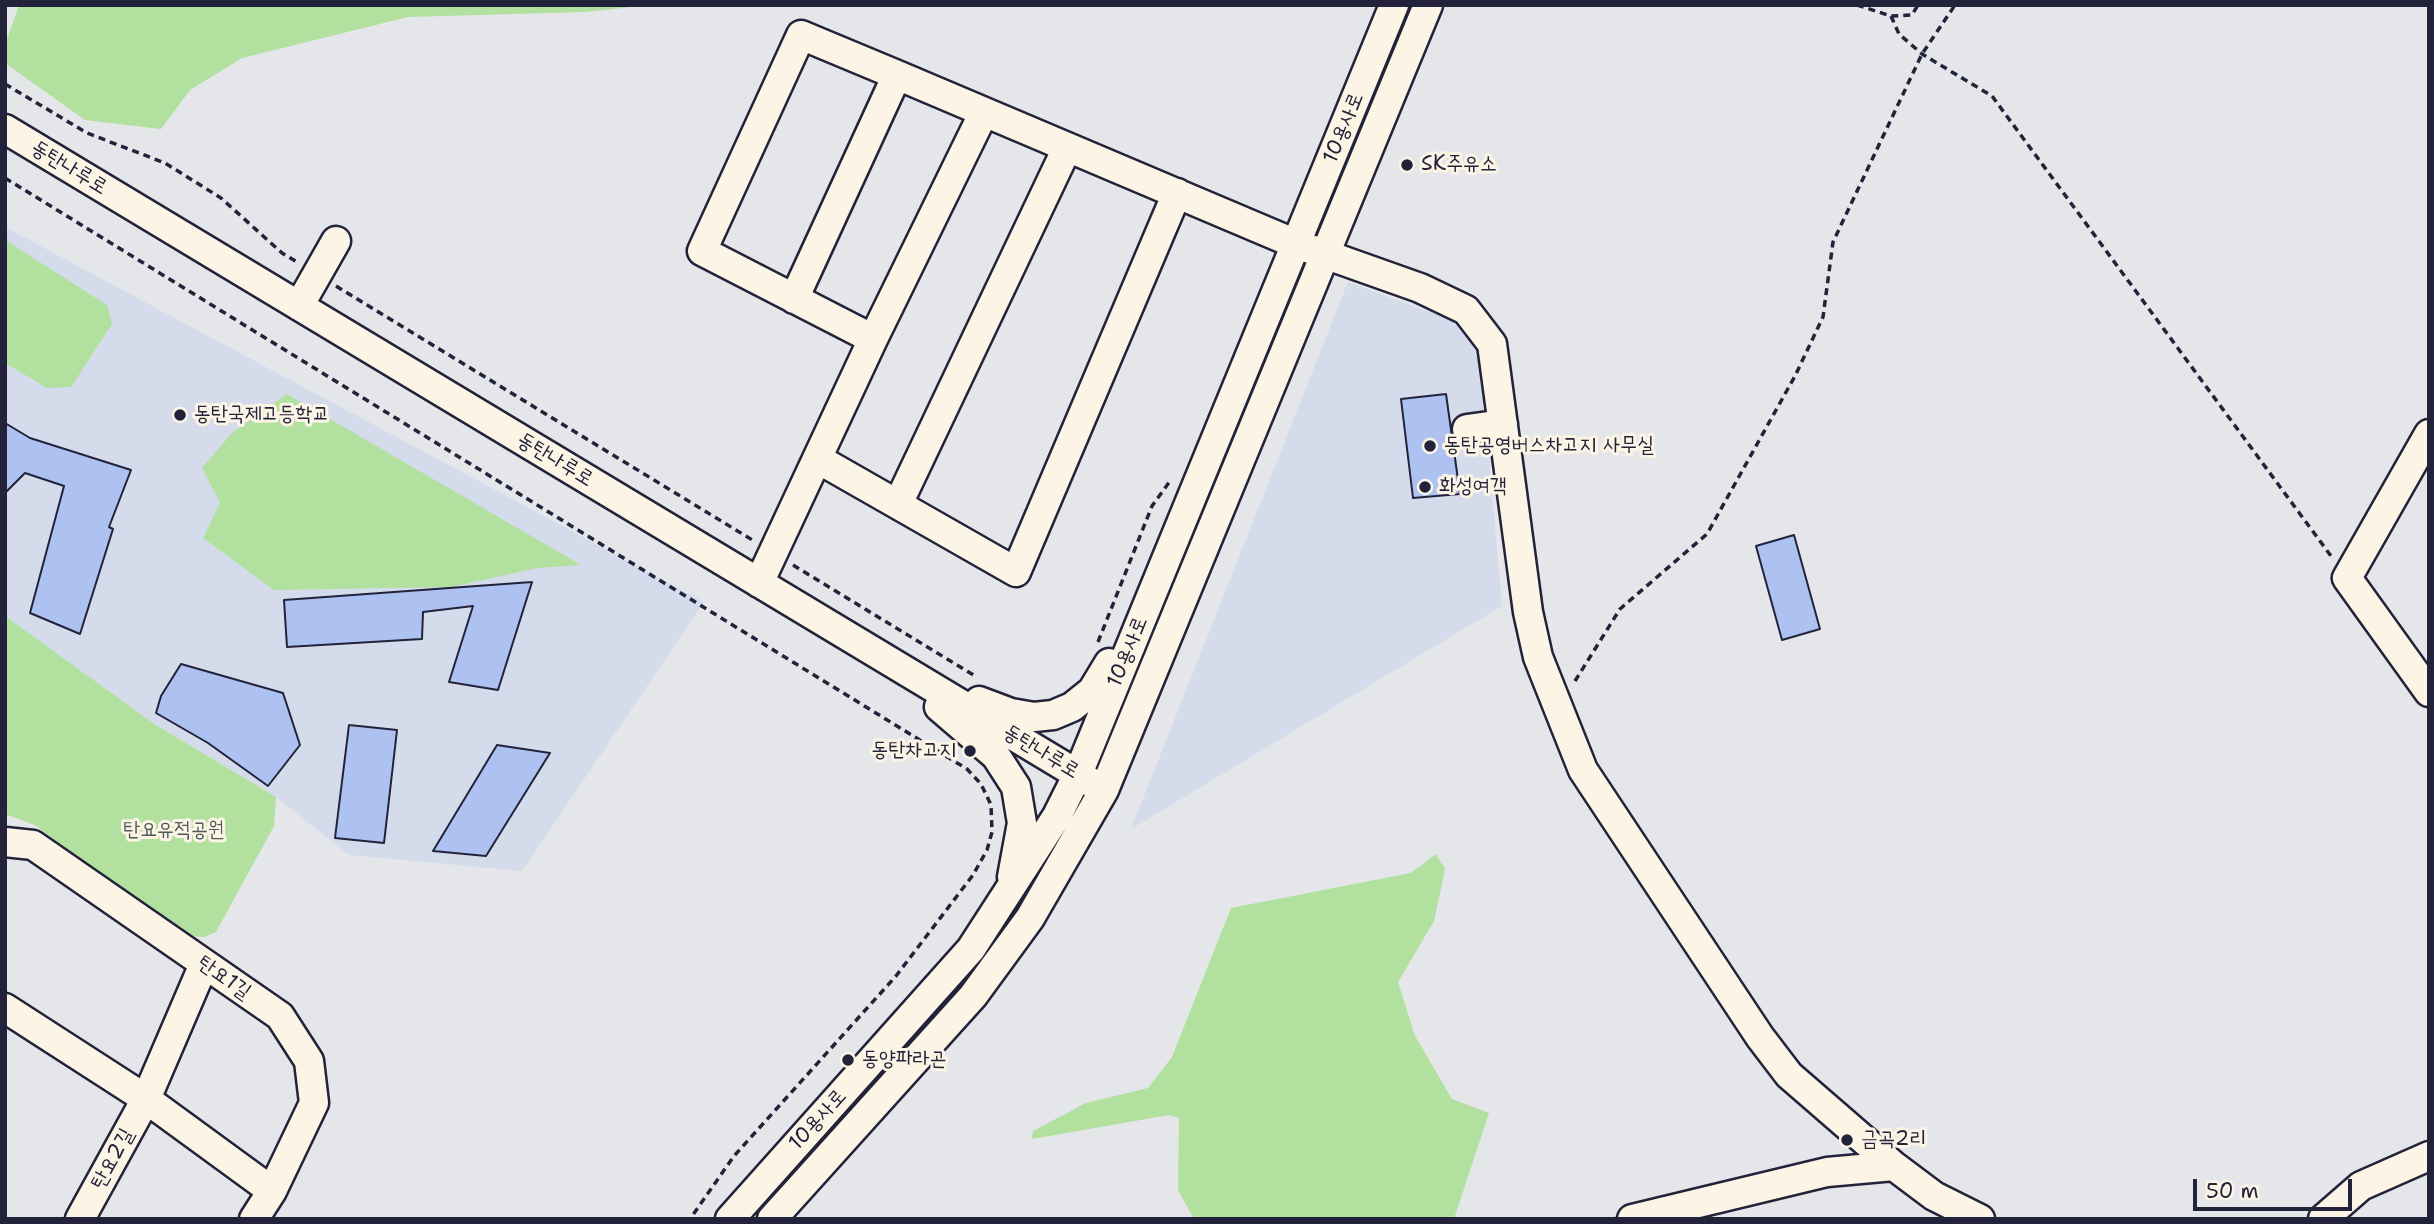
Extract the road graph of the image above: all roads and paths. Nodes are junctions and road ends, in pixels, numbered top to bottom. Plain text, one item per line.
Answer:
1 (1394, 5) edge
2 (1428, 5) edge
3 (1857, 5) edge
4 (1918, 5) edge
5 (1955, 5) edge
6 (1891, 16) junction
7 (1923, 54) junction
8 (897, 75) junction
9 (5, 84) edge
10 (984, 112) junction
11 (5, 130) edge
12 (1068, 148) junction
13 (5, 178) edge
14 (1177, 193) junction
15 (336, 241) dead end
16 (1296, 244) junction
17 (1326, 255) junction
18 (317, 274) junction
19 (794, 299) junction
20 (299, 306) junction
21 (873, 339) junction
22 (1503, 425) junction
23 (1467, 429) dead end
24 (2429, 434) edge
25 (818, 458) junction
26 (1183, 486) junction
27 (898, 504) junction
28 (775, 554) junction
29 (2347, 578) junction
30 (760, 583) junction
31 (1094, 651) dead end
32 (882, 656) junction
33 (986, 683) dead end
34 (2429, 692) edge
35 (1557, 709) junction
36 (1078, 774) junction
37 (1104, 790) junction
38 (5, 842) edge
39 (1001, 906) junction
40 (204, 964) junction
41 (8, 1018) edge
42 (146, 1099) junction
43 (2429, 1156) edge
44 (1894, 1166) junction
45 (272, 1191) junction
46 (1930, 1207) edge
47 (80, 1219) edge
48 (254, 1219) edge
49 (690, 1219) edge
50 (730, 1219) edge
51 (772, 1219) edge
52 (1632, 1219) edge
53 (1980, 1219) edge
54 (2323, 1219) edge

1 - 16 street, 10용사로
2 - 17 street, 10용사로
3 - 6 path
4 - 6 path
5 - 7 path
6 - 7 path
7 - 29 path
7 - 35 path
8 - 10 street
8 - 19 street
8 - 19 street
9 - 18 path
10 - 12 street
10 - 21 street
11 - 20 street, 동탄나루로
12 - 14 street
12 - 27 street
13 - 49 path
14 - 16 street
14 - 27 street
15 - 18 street
16 - 17 street
16 - 26 street, 10용사로
17 - 22 street
17 - 37 street, 10용사로
18 - 20 street
18 - 28 path
19 - 21 street
20 - 30 street, 동탄나루로
21 - 25 street
22 - 23 street
22 - 35 street
24 - 29 street
25 - 27 street
25 - 28 street
26 - 31 path
26 - 32 street
26 - 36 street, 10용사로
28 - 30 street
28 - 33 path
29 - 34 street
30 - 32 street, 동탄나루로
32 - 36 street, 동탄나루로
32 - 39 street
35 - 44 street
36 - 37 street, 동탄나루로
36 - 39 street, 10용사로
37 - 51 street, 10용사로
38 - 40 street, 탄요1길
39 - 50 street, 10용사로
40 - 42 street, 탄요2길
40 - 45 street, 탄요1길
41 - 42 street
42 - 45 street
42 - 47 street, 탄요2길
43 - 54 street
44 - 46 street
44 - 52 street
45 - 48 street, 탄요1길
46 - 53 street

